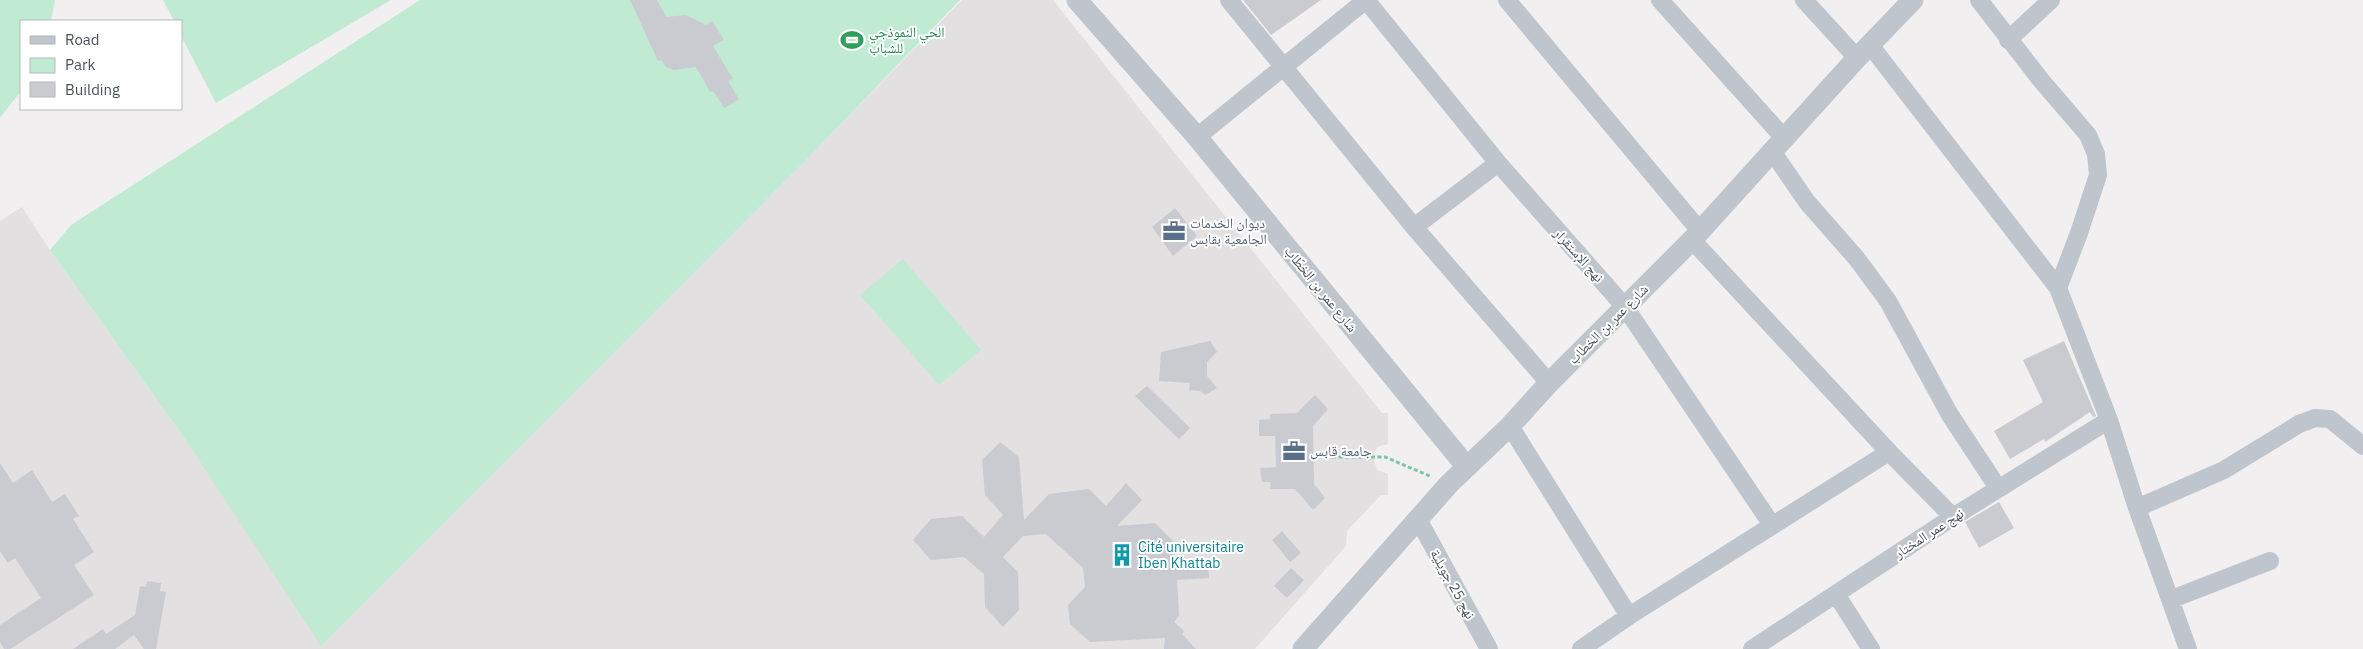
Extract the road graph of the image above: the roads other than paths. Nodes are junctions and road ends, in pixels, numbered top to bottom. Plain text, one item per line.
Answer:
1 (1077, 0) edge
2 (1229, 0) edge
3 (1366, 0) edge
4 (1507, 0) edge
5 (1660, 0) edge
6 (1804, 0) edge
7 (1913, 0) edge
8 (1979, 0) edge
9 (2051, 0) edge
10 (2008, 40) junction
11 (1863, 51) junction
12 (1283, 67) junction
13 (1197, 137) junction
14 (1778, 144) junction
15 (1498, 163) junction
16 (1414, 227) junction
17 (1696, 235) junction
18 (2058, 288) junction
19 (1625, 307) junction
20 (1549, 383) junction
21 (2109, 420) junction
22 (1510, 426) junction
23 (2363, 446) edge
24 (1889, 452) junction
25 (1466, 466) junction
26 (1998, 488) junction
27 (2137, 508) junction
28 (1953, 517) junction
29 (1418, 519) junction
30 (1772, 525) junction
31 (2270, 561) dead end
32 (1836, 594) junction
33 (2172, 599) junction
34 (1630, 616) junction
35 (1304, 649) edge
36 (1489, 649) edge
37 (1581, 649) edge
38 (1752, 649) edge
39 (1871, 649) edge
40 (2188, 649) edge

1 - 13 street, شارع عمر بن الخطّاب
2 - 12 street
3 - 12 street
3 - 15 street, نهج الإستقرار
4 - 17 street
5 - 14 street
6 - 11 street
7 - 11 street, شارع عمر بن الخطاب
8 - 10 street
9 - 10 street
10 - 18 street
11 - 14 street, شارع عمر بن الخطاب
11 - 18 street
12 - 13 street
12 - 16 street
13 - 25 street, شارع عمر بن الخطّاب
14 - 17 street, شارع عمر بن الخطاب
14 - 26 street
15 - 16 street
15 - 19 street, نهج الإستقرار
16 - 20 street
17 - 19 street, شارع عمر بن الخطاب
17 - 24 street
18 - 21 street
19 - 20 street, شارع عمر بن الخطاب
19 - 30 street, نهج الإستقرار
20 - 22 street, شارع عمر بن الخطاب
21 - 26 street, نهج عمر المختار
21 - 27 street
22 - 25 street, شارع عمر بن الخطاب
22 - 34 street
23 - 27 street
24 - 28 street
24 - 30 street
25 - 29 street, شارع عمر بن الخطاب
26 - 28 street, نهج عمر المختار
27 - 33 street
28 - 32 street, نهج عمر المختار
29 - 35 street, شارع عمر بن الخطاب
29 - 36 street, نهج 25 جويلية
30 - 34 street
31 - 33 street
32 - 38 street, نهج عمر المختار
32 - 39 street
33 - 40 street
34 - 37 street

